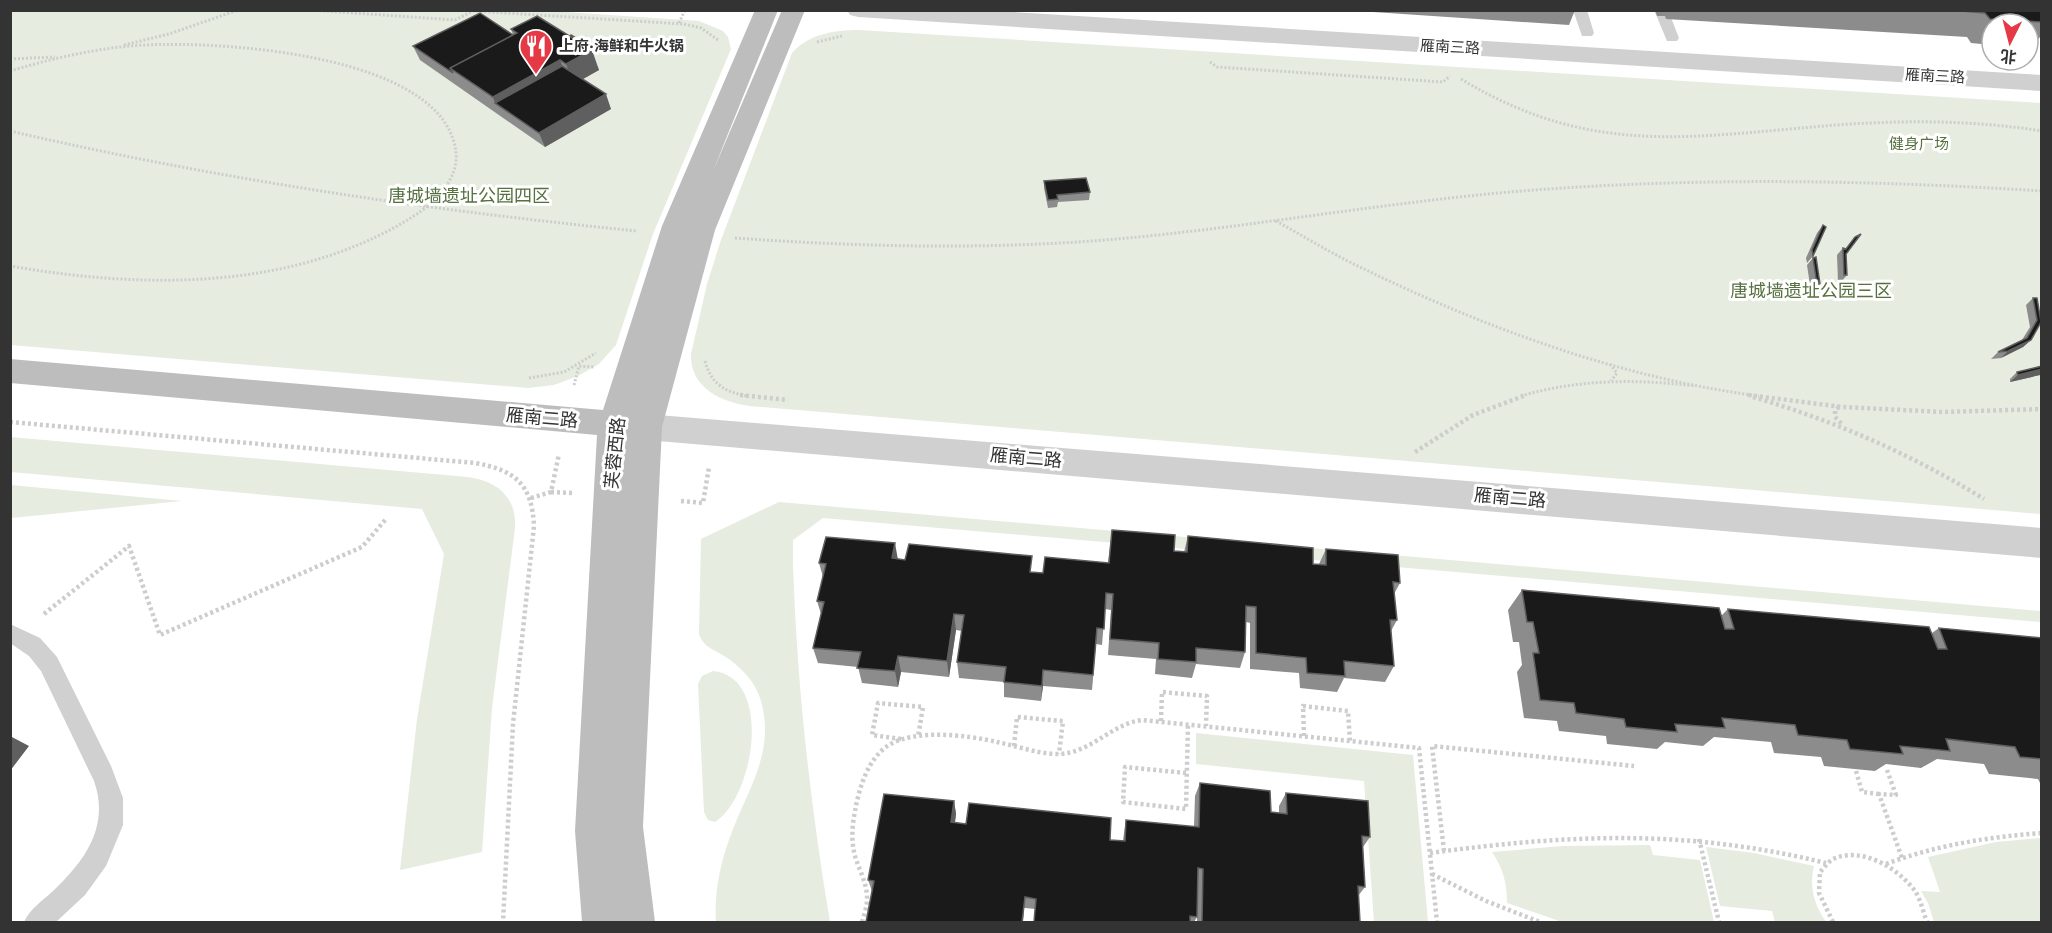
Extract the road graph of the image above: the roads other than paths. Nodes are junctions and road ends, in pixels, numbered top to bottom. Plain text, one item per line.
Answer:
1 (767, 10) edge
2 (794, 10) edge
3 (858, 10) edge
4 (1581, 10) edge
5 (1661, 10) edge
6 (1587, 33) dead end
7 (1672, 38) dead end
8 (2042, 82) edge
9 (10, 370) edge
10 (630, 426) junction
11 (2042, 543) edge
12 (14, 634) edge
13 (37, 922) edge
14 (603, 922) edge
15 (634, 922) edge

1 - 10 main road, 芙蓉西路
2 - 10 main road, 芙蓉西路
3 - 8 street, 雁南三路
4 - 6 lane
5 - 7 lane
9 - 10 main road, 雁南二路
10 - 11 street, 雁南二路
10 - 14 main road, 芙蓉西路
10 - 15 main road, 芙蓉西路
12 - 13 lane

